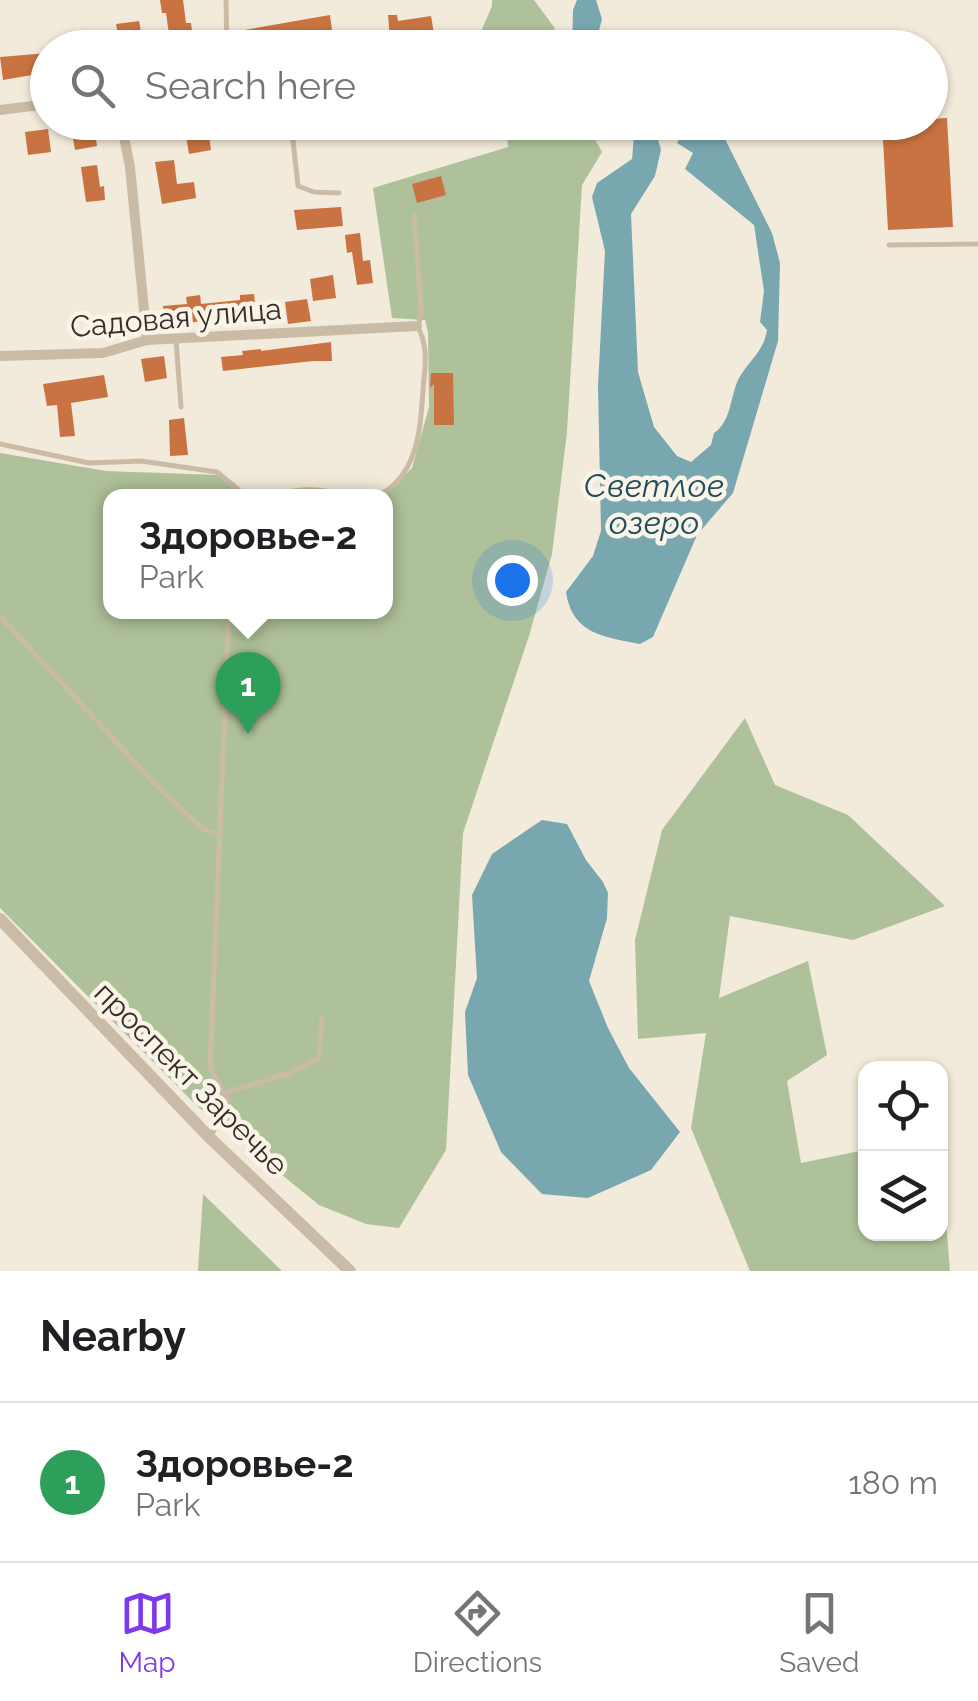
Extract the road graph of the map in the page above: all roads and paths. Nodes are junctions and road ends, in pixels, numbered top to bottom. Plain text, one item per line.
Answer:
1 (226, 0) edge
2 (227, 30) edge
3 (30, 106) edge
4 (0, 110) edge
5 (125, 140) edge
6 (293, 140) edge
7 (339, 193) dead end
8 (414, 216) dead end
9 (978, 244) edge
10 (888, 245) dead end
11 (417, 326) junction
12 (176, 338) junction
13 (147, 340) junction
14 (0, 356) edge
15 (181, 407) dead end
16 (0, 444) edge
17 (238, 489) edge
18 (387, 489) edge
19 (0, 616) edge
20 (229, 619) edge
21 (220, 835) junction
22 (0, 919) edge
23 (322, 1016) dead end
24 (225, 1094) junction
25 (210, 1138) junction
26 (350, 1271) edge

1 - 2 lane
3 - 4 street
5 - 13 street
6 - 7 lane
8 - 11 lane
9 - 10 lane
11 - 12 street, Садовая улица
11 - 18 lane
12 - 13 street, Садовая улица
12 - 15 lane
13 - 14 street, Садовая улица
16 - 17 lane
19 - 21 lane
20 - 21 lane
21 - 24 lane
22 - 25 street, проспект Заречье
23 - 24 lane
24 - 25 lane
25 - 26 street, проспект Заречье

